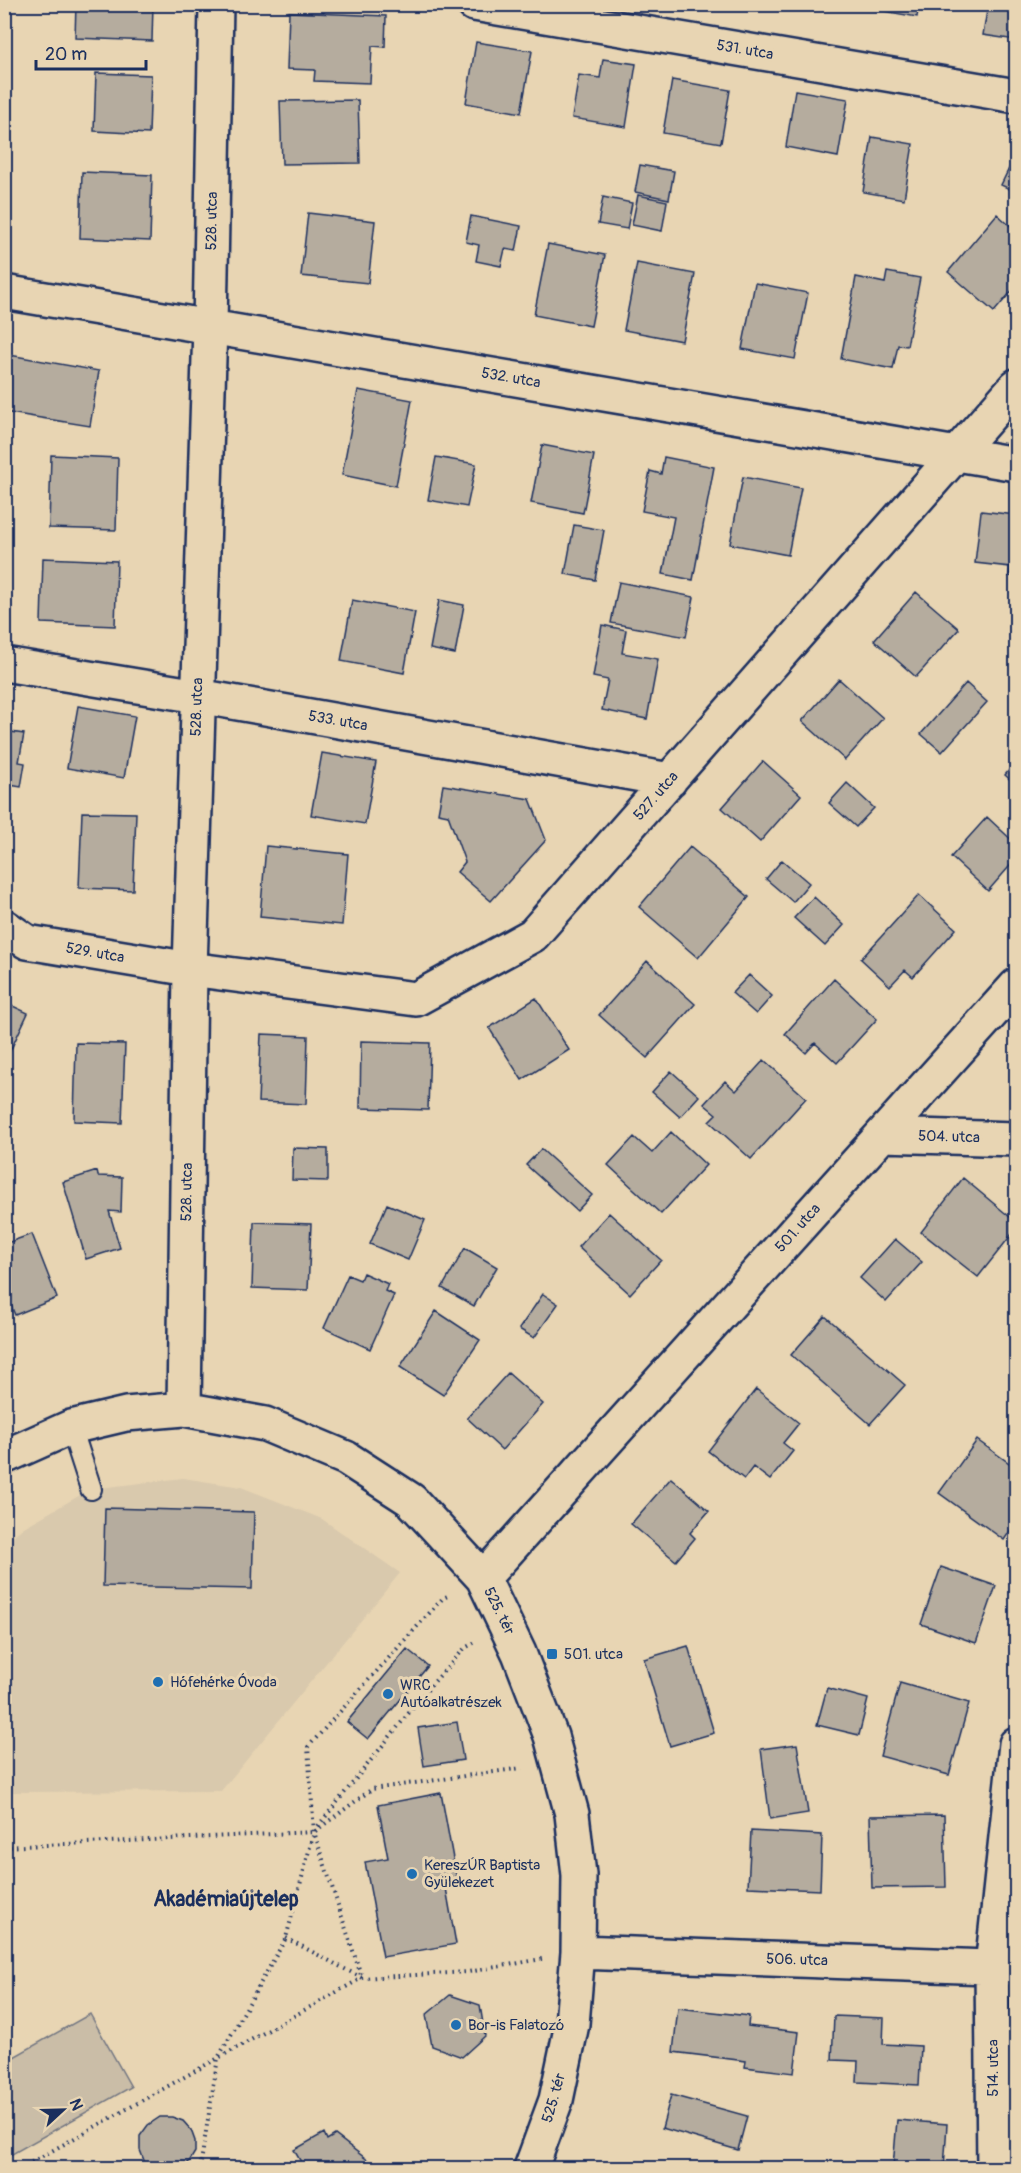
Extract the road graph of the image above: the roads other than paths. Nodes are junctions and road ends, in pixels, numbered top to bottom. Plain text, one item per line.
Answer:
1 (216, 4) edge
2 (474, 4) edge
3 (1017, 96) edge
4 (4, 292) edge
5 (210, 327) junction
6 (1017, 387) edge
7 (958, 454) junction
8 (1017, 464) edge
9 (4, 664) edge
10 (198, 696) junction
11 (670, 780) junction
12 (4, 926) edge
13 (190, 969) junction
14 (1017, 986) edge
15 (882, 1135) junction
16 (1017, 1139) edge
17 (184, 1409) junction
18 (71, 1427) junction
19 (4, 1457) edge
20 (91, 1489) dead end
21 (483, 1578) junction
22 (1017, 1744) edge
23 (578, 1952) junction
24 (1005, 1967) edge
25 (531, 2169) edge
26 (994, 2169) edge

1 - 5 street, 528. utca
2 - 3 street, 531. utca
4 - 5 street, 532. utca
5 - 7 street, 532. utca
5 - 10 street, 528. utca
6 - 7 street, 527. utca
7 - 8 street, 532. utca
7 - 11 street, 527. utca
9 - 10 street, 533. utca
10 - 11 street, 533. utca
10 - 13 street, 528. utca
11 - 13 street, 527. utca
12 - 13 street, 529. utca
13 - 17 street, 528. utca
14 - 15 street, 501. utca
15 - 16 street, 504. utca
15 - 21 street, 501. utca
17 - 18 street, 525. tér
17 - 21 street, 525. tér
18 - 19 street, 525. tér
18 - 20 lane
21 - 23 street, 525. tér
22 - 24 street, 514. utca
23 - 24 street, 506. utca
23 - 25 street, 525. tér
24 - 26 street, 514. utca

